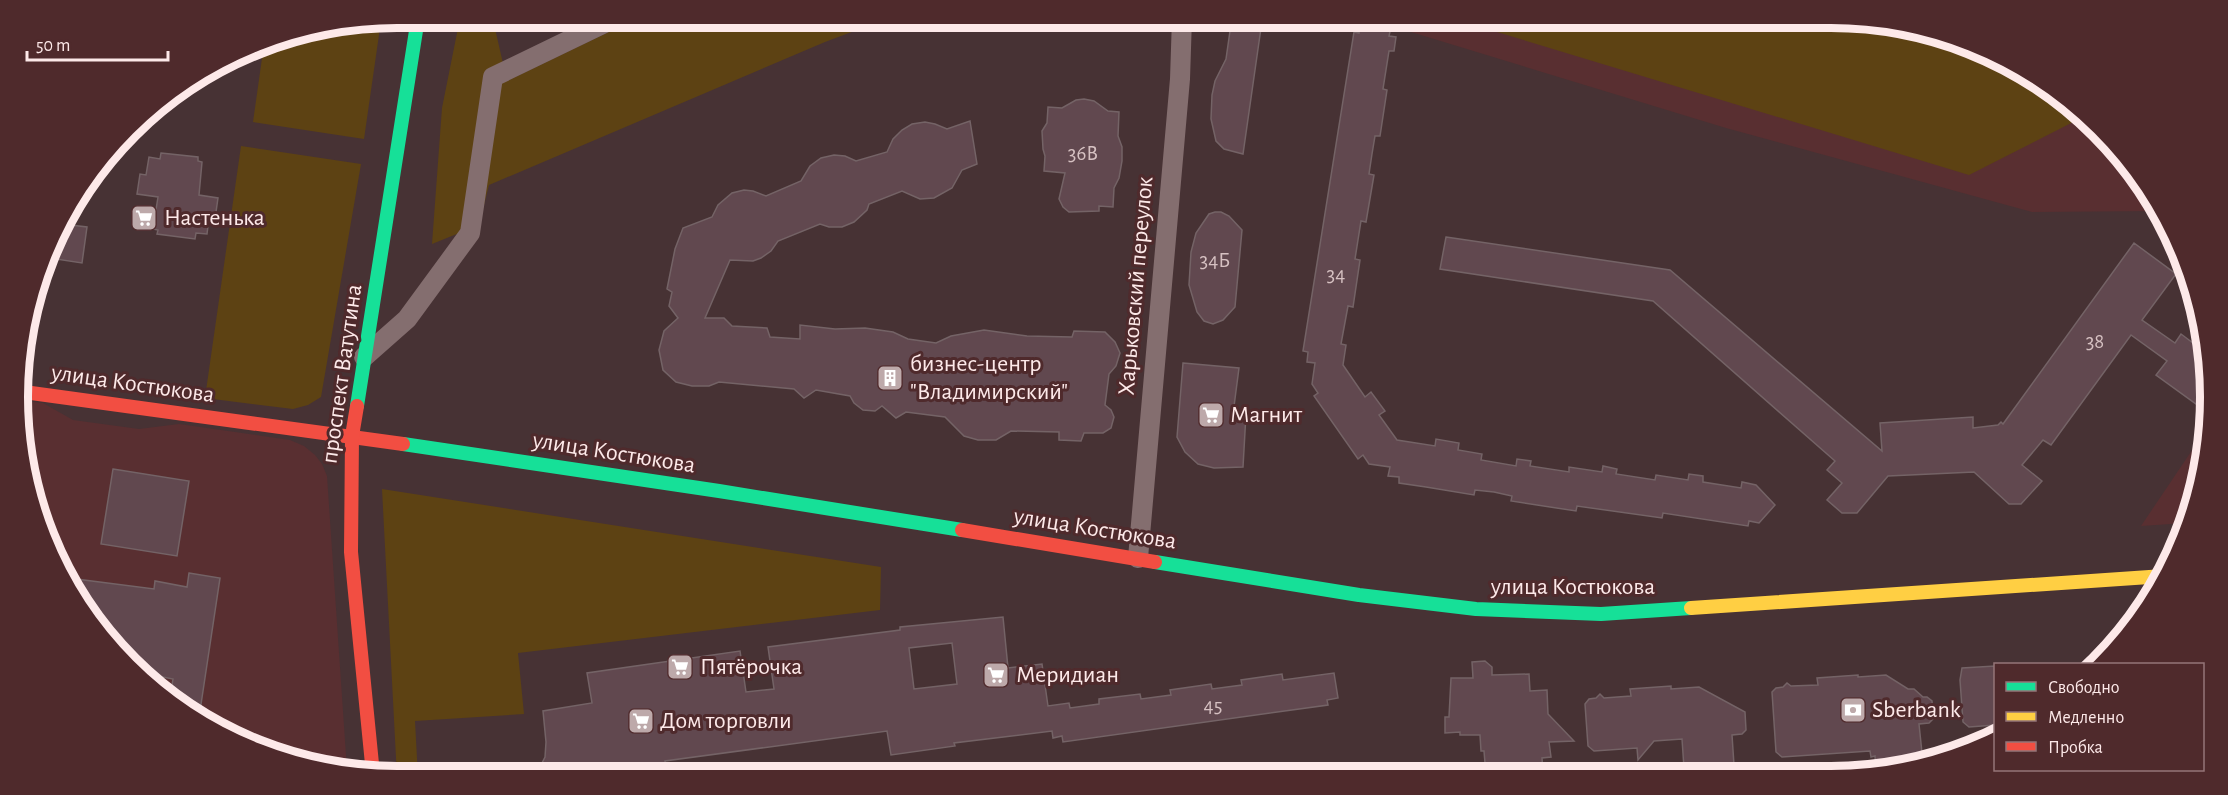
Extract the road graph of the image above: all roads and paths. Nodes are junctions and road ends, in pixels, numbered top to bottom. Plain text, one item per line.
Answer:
1 (416, 28) edge
2 (594, 28) edge
3 (1182, 28) edge
4 (364, 357) junction
5 (28, 393) edge
6 (352, 436) junction
7 (1138, 558) junction
8 (2153, 577) edge
9 (373, 766) edge

1 - 4 main road, проспект Ватутина
2 - 4 street
3 - 7 street, Харьковский переулок
4 - 6 main road, проспект Ватутина
5 - 6 main road, улица Костюкова
6 - 7 main road, улица Костюкова
6 - 9 main road, проспект Ватутина
7 - 8 main road, улица Костюкова

